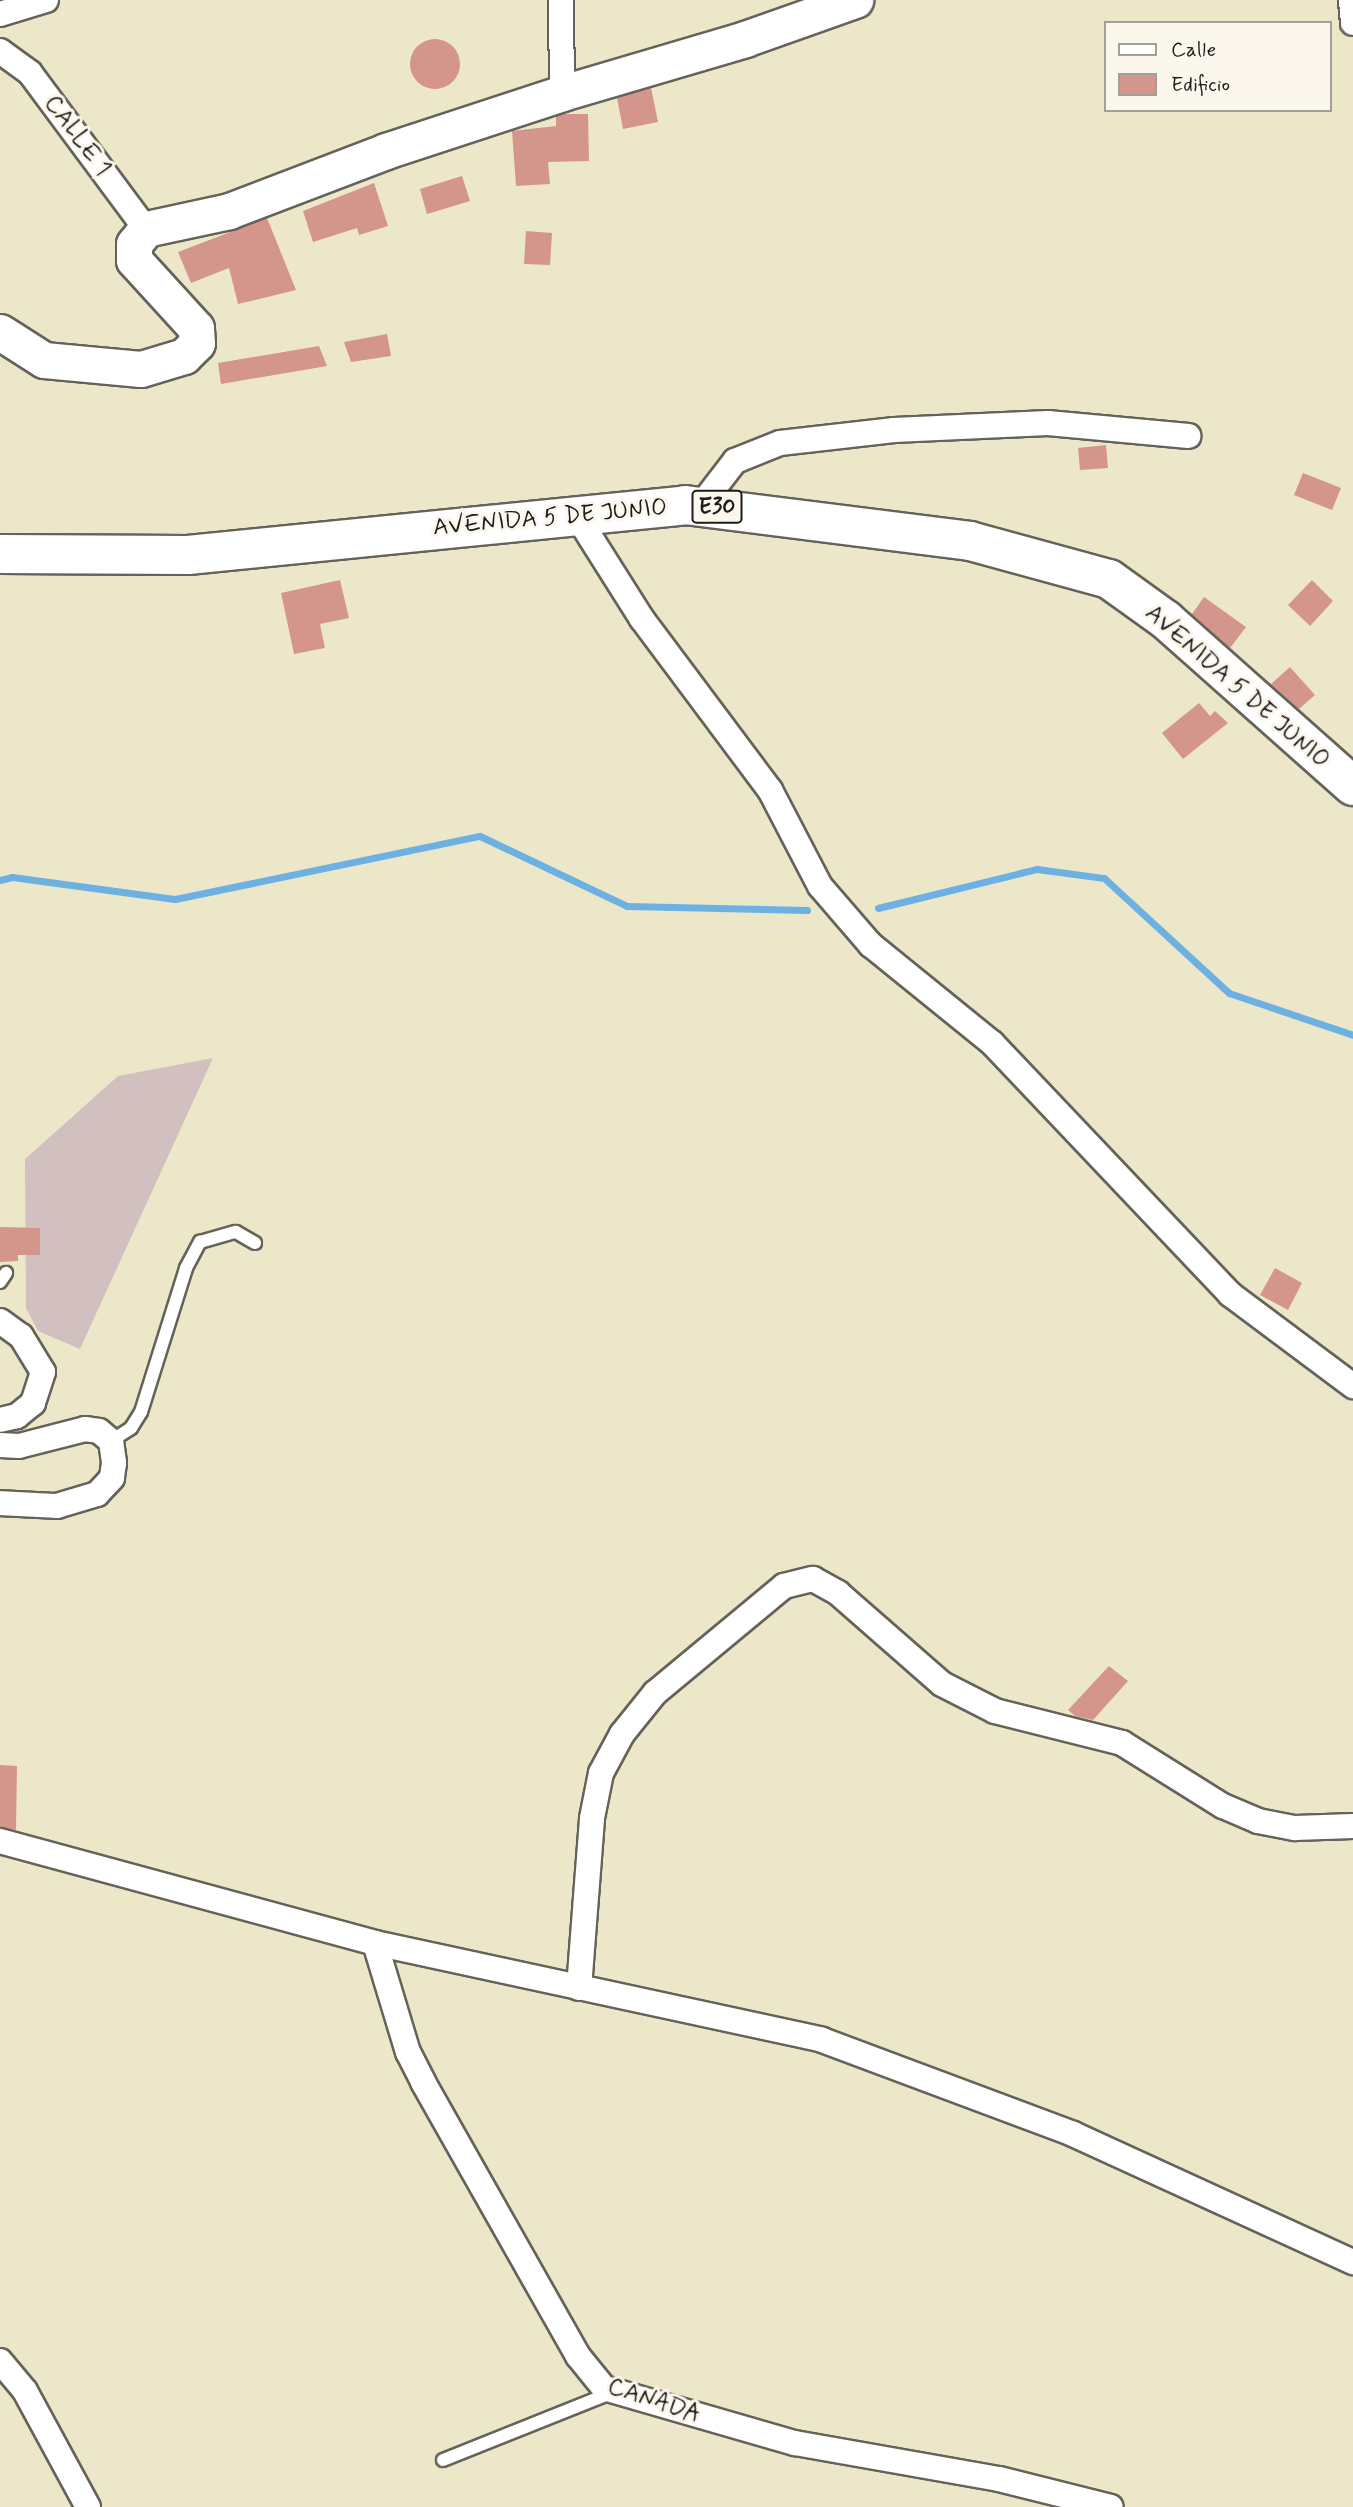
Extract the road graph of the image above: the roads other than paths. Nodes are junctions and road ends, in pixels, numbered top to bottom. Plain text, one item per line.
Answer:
1 (46, 0) edge
2 (561, 0) edge
3 (855, 0) edge
4 (1351, 0) edge
5 (0, 14) edge
6 (1353, 23) edge
7 (0, 51) edge
8 (562, 93) junction
9 (146, 229) junction
10 (0, 332) edge
11 (1188, 436) dead end
12 (701, 505) junction
13 (575, 513) junction
14 (0, 554) edge
15 (1353, 786) edge
16 (255, 1243) dead end
17 (0, 1321) edge
18 (1353, 1386) edge
19 (0, 1420) edge
20 (111, 1441) junction
21 (0, 1445) edge
22 (0, 1503) edge
23 (1353, 1826) edge
24 (0, 1841) edge
25 (375, 1943) junction
26 (579, 1988) junction
27 (1353, 2262) edge
28 (0, 2361) edge
29 (613, 2392) junction
30 (443, 2460) dead end
31 (88, 2507) edge
32 (1111, 2507) edge

1 - 5 street
2 - 8 street
3 - 8 street
4 - 6 street
7 - 9 street, CALLE 1
8 - 9 street
9 - 10 street
11 - 12 street
12 - 13 main road, AVENIDA 5 DE JUNIO / E30
12 - 15 main road, AVENIDA 5 DE JUNIO / E30
13 - 14 main road, AVENIDA 5 DE JUNIO / E30
13 - 18 street
16 - 20 lane
17 - 19 street
20 - 21 street
20 - 22 street
23 - 26 street
24 - 25 street
25 - 26 street
25 - 29 street, CANADA
26 - 27 street
28 - 31 street
29 - 30 lane
29 - 32 street, CANADA

